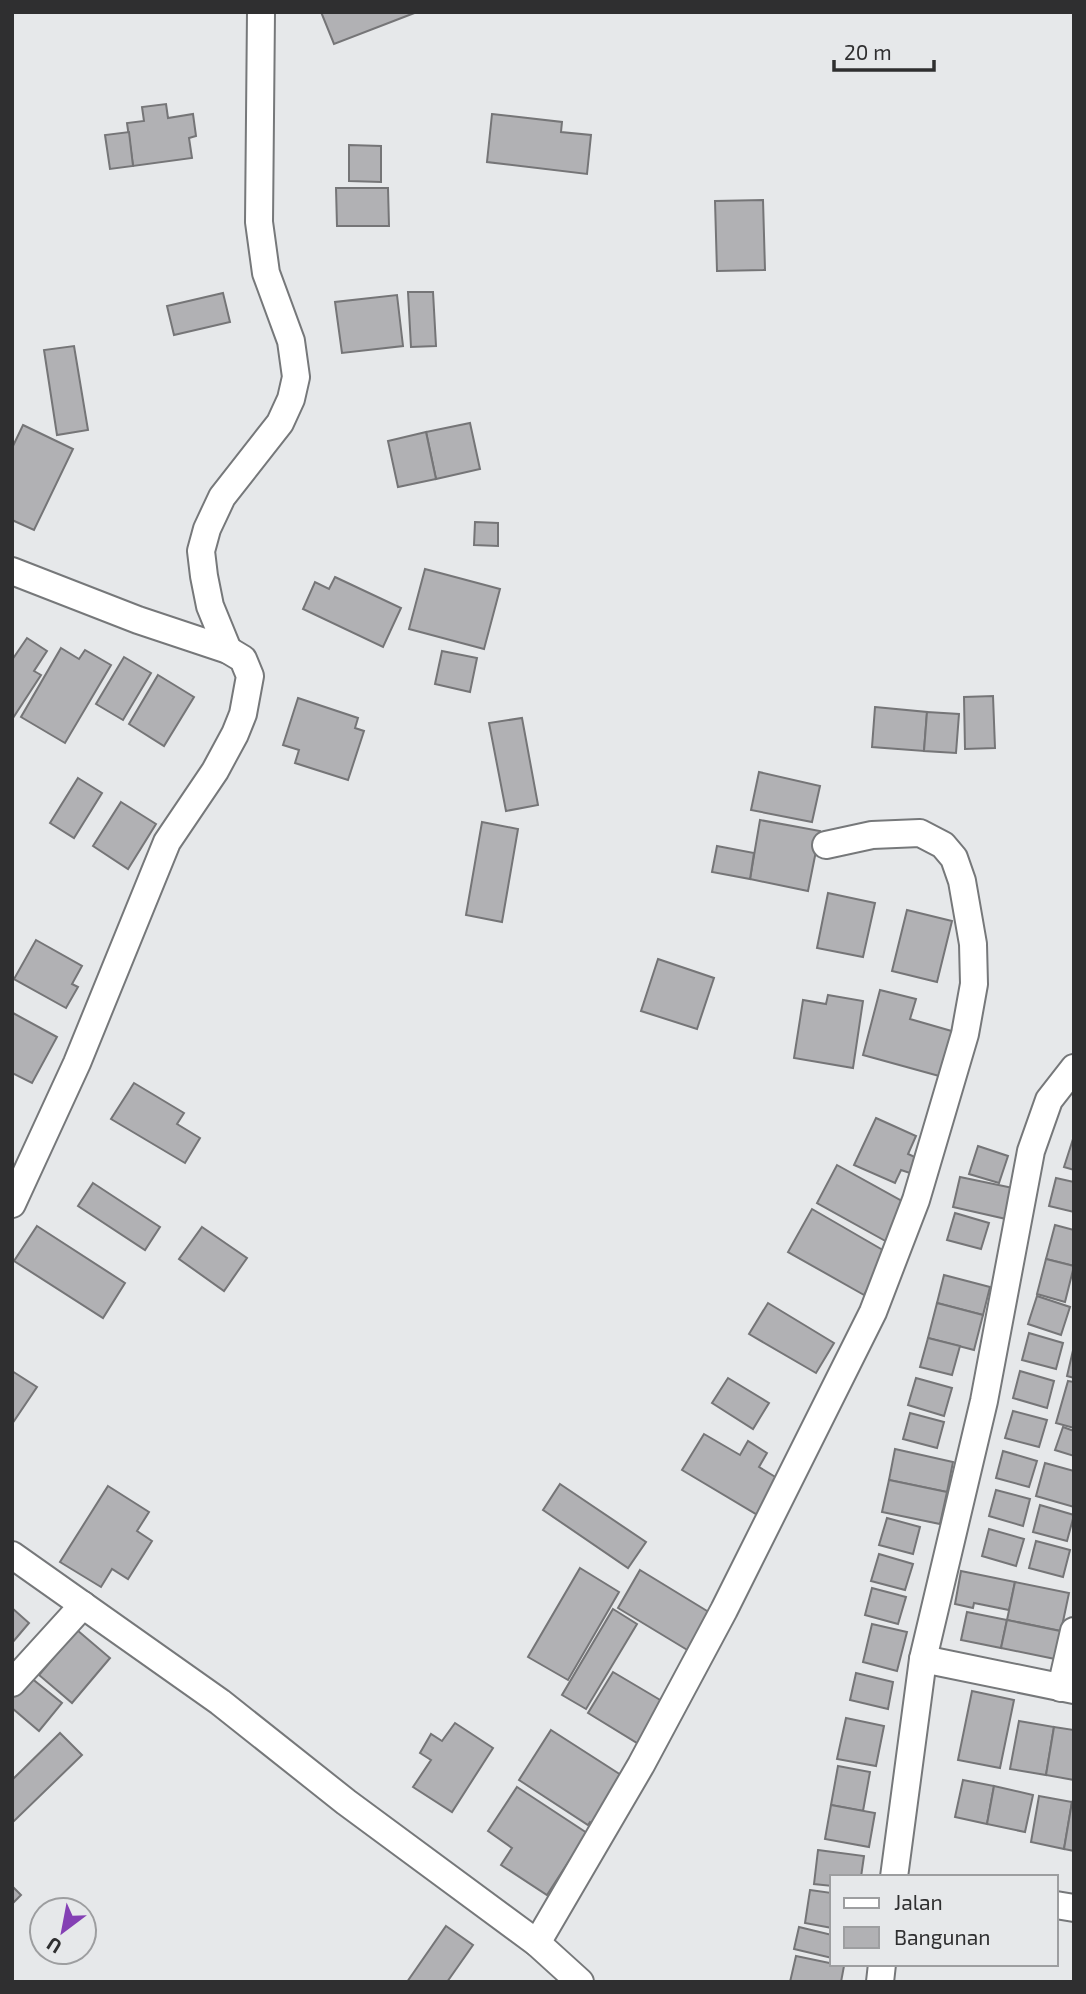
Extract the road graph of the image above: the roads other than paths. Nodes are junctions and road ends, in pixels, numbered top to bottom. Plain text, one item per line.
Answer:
1 (261, 12) edge
2 (12, 571) edge
3 (228, 650) junction
4 (826, 845) dead end
5 (1074, 1068) edge
6 (12, 1204) edge
7 (12, 1555) edge
8 (83, 1605) junction
9 (1074, 1631) edge
10 (923, 1659) junction
11 (12, 1683) edge
12 (1068, 1689) edge
13 (901, 1875) edge
14 (537, 1943) junction
15 (580, 1982) edge

1 - 3 street
2 - 3 street
3 - 6 street
4 - 14 street
5 - 10 street
7 - 8 street
8 - 11 street
8 - 14 street
9 - 12 street
10 - 12 street
10 - 13 street
14 - 15 street

